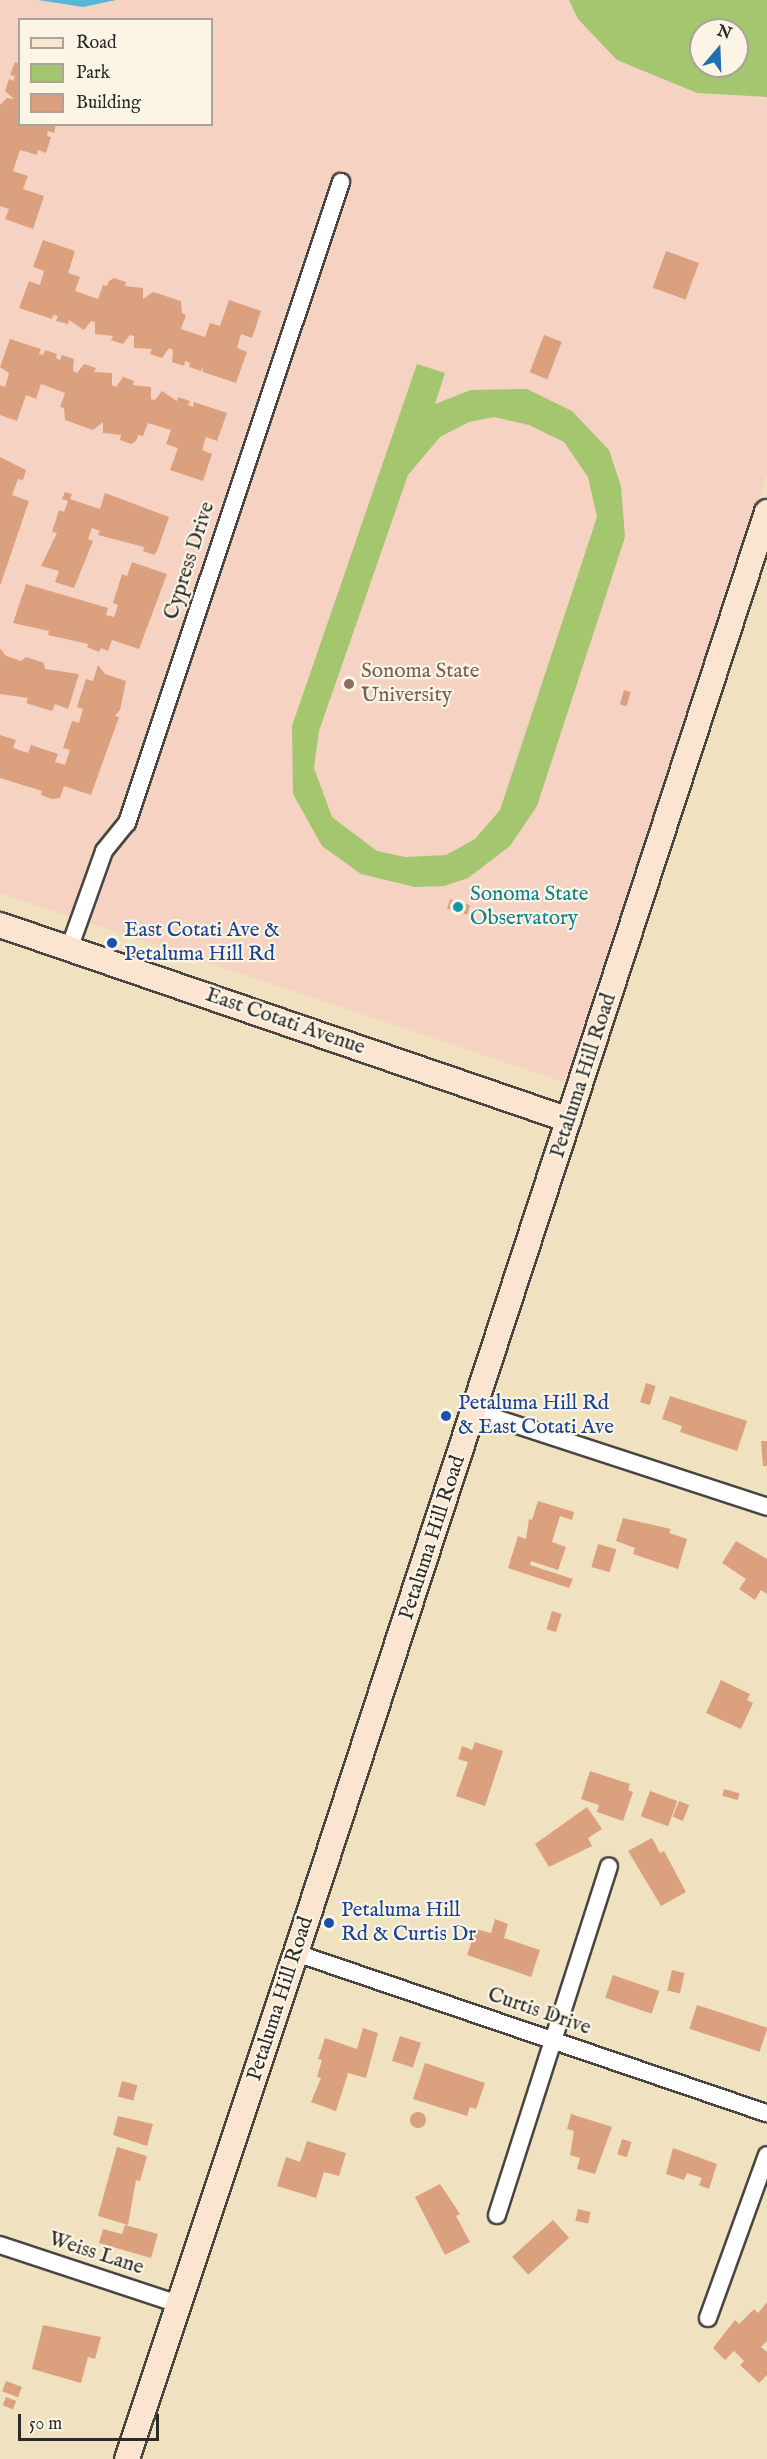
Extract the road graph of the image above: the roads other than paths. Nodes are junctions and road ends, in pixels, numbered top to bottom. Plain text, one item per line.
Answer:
1 (341, 182) dead end
2 (767, 512) edge
3 (0, 925) edge
4 (69, 949) junction
5 (569, 1120) junction
6 (474, 1411) junction
7 (767, 1506) edge
8 (609, 1867) dead end
9 (296, 1953) junction
10 (554, 2040) junction
11 (767, 2113) edge
12 (767, 2155) edge
13 (497, 2215) dead end
14 (0, 2245) edge
15 (178, 2304) junction
16 (708, 2318) dead end
17 (127, 2459) edge

1 - 4 street, Cypress Drive
2 - 5 main road, Petaluma Hill Road
3 - 4 main road, East Cotati Avenue
4 - 5 main road, East Cotati Avenue
5 - 6 main road, Petaluma Hill Road
6 - 7 street
6 - 9 main road, Petaluma Hill Road
8 - 10 street
9 - 10 street, Curtis Drive
9 - 15 main road, Petaluma Hill Road
10 - 11 street, Curtis Drive
10 - 13 street
12 - 16 street
14 - 15 street, Weiss Lane
15 - 17 main road, Petaluma Hill Road

